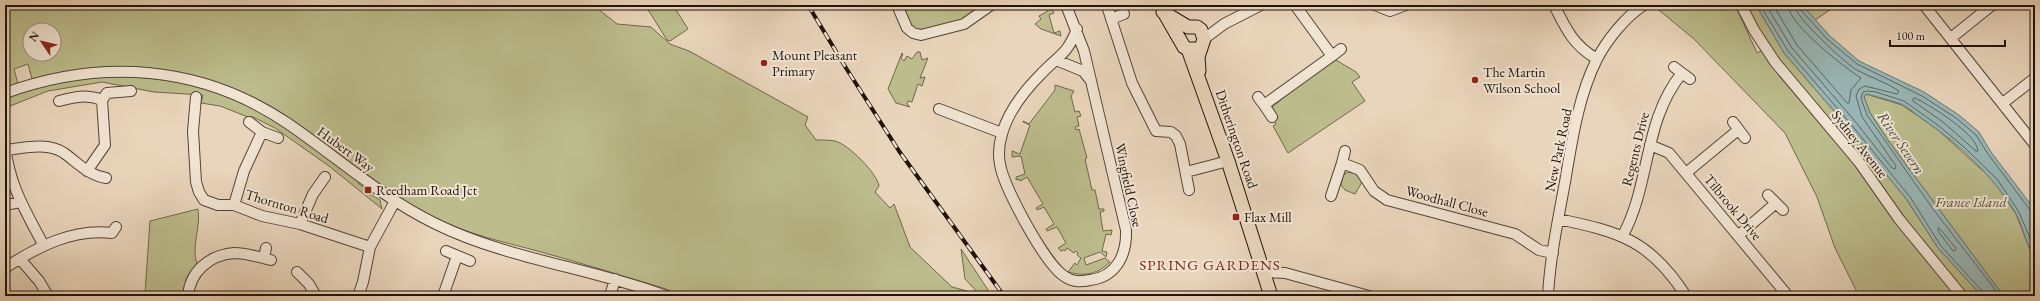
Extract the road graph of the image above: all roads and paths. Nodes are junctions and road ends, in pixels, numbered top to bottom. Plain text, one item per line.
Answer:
1 (898, 5) edge
2 (991, 5) edge
3 (1066, 5) edge
4 (1261, 5) edge
5 (1295, 5) edge
6 (1375, 5) edge
7 (1406, 5) edge
8 (1554, 5) edge
9 (1644, 5) edge
10 (1741, 5) edge
11 (1924, 5) edge
12 (1992, 5) edge
13 (1107, 6) edge
14 (1161, 8) edge
15 (1124, 14) dead end
16 (1111, 19) junction
17 (1224, 24) junction
18 (1193, 27) junction
19 (1077, 30) junction
20 (1951, 38) junction
21 (1193, 44) junction
22 (1341, 49) dead end
23 (1332, 56) junction
24 (1597, 59) junction
25 (1056, 60) junction
26 (1682, 73) dead end
27 (2035, 78) edge
28 (1091, 81) junction
29 (131, 91) dead end
30 (5, 93) edge
31 (196, 97) dead end
32 (59, 100) dead end
33 (102, 100) junction
34 (2003, 103) junction
35 (939, 109) dead end
36 (1272, 117) dead end
37 (249, 122) dead end
38 (1739, 130) dead end
39 (262, 132) junction
40 (1002, 133) junction
41 (278, 138) dead end
42 (1650, 145) junction
43 (2035, 145) edge
44 (5, 146) edge
45 (5, 150) edge
46 (1345, 151) dead end
47 (1228, 161) junction
48 (1342, 163) junction
49 (87, 171) junction
50 (1186, 172) junction
51 (1686, 173) junction
52 (325, 177) dead end
53 (106, 178) dead end
54 (1189, 190) dead end
55 (1768, 195) dead end
56 (1331, 196) dead end
57 (395, 201) junction
58 (20, 202) junction
59 (5, 205) edge
60 (234, 205) junction
61 (1558, 219) junction
62 (300, 224) junction
63 (116, 227) dead end
64 (1623, 235) junction
65 (1739, 235) junction
66 (44, 246) junction
67 (370, 247) junction
68 (266, 248) dead end
69 (446, 251) dead end
70 (1553, 253) junction
71 (457, 256) junction
72 (20, 259) junction
73 (470, 261) dead end
74 (5, 268) edge
75 (296, 272) dead end
76 (1264, 272) junction
77 (615, 279) junction
78 (48, 296) edge
79 (188, 296) edge
80 (316, 296) edge
81 (358, 296) edge
82 (443, 296) edge
83 (610, 296) edge
84 (666, 296) edge
85 (1271, 296) edge
86 (1369, 296) edge
87 (1548, 296) edge
88 (1686, 296) edge
89 (1788, 296) edge
90 (1962, 296) edge

1 - 2 street
3 - 19 street, Wingfield Close
4 - 17 street
5 - 23 street
6 - 7 street
8 - 24 street
9 - 24 street, New Park Road
10 - 90 street, Sydney Avenue
11 - 20 street
12 - 20 street
13 - 16 street
14 - 18 main road, Ditherington Road
14 - 21 main road, Ditherington Road
15 - 16 street
16 - 50 street
17 - 18 street
17 - 21 street
18 - 21 main road
18 - 21 main road, Ditherington Road
19 - 25 street, Wingfield Close
19 - 28 street, Wingfield Close
20 - 34 street
21 - 47 main road, Ditherington Road
22 - 23 street
23 - 36 street
24 - 61 street, New Park Road
25 - 28 street
25 - 40 street, Wingfield Close
26 - 42 street, Regents Drive
27 - 34 street
28 - 40 street, Wingfield Close
29 - 33 street
30 - 57 street, Hubert Way
31 - 60 street, Thornton Road
32 - 33 street
33 - 49 street
34 - 43 street
35 - 40 street
37 - 39 street
38 - 51 street
39 - 41 street
39 - 60 street
42 - 51 street, Tilbrook Drive
42 - 64 street, Regents Drive
44 - 45 street
45 - 49 street
45 - 58 street
46 - 48 street
47 - 50 street
47 - 76 main road, Ditherington Road
48 - 56 street
48 - 70 street, Woodhall Close
49 - 53 street
50 - 54 street
51 - 65 street, Tilbrook Drive
52 - 62 street
55 - 65 street
57 - 67 street
57 - 77 street, Hubert Way
58 - 59 street
58 - 66 street
60 - 62 street, Thornton Road
61 - 64 street
61 - 70 street, New Park Road
62 - 67 street, Thornton Road
63 - 66 street
64 - 88 street
65 - 89 street, Tilbrook Drive
66 - 72 street
67 - 81 street
68 - 79 street
69 - 71 street
70 - 87 street, New Park Road
71 - 73 street
71 - 82 street
72 - 74 street
72 - 78 street
75 - 80 street
76 - 85 main road, Ditherington Road
76 - 86 street
77 - 83 street
77 - 84 street, Hubert Way

